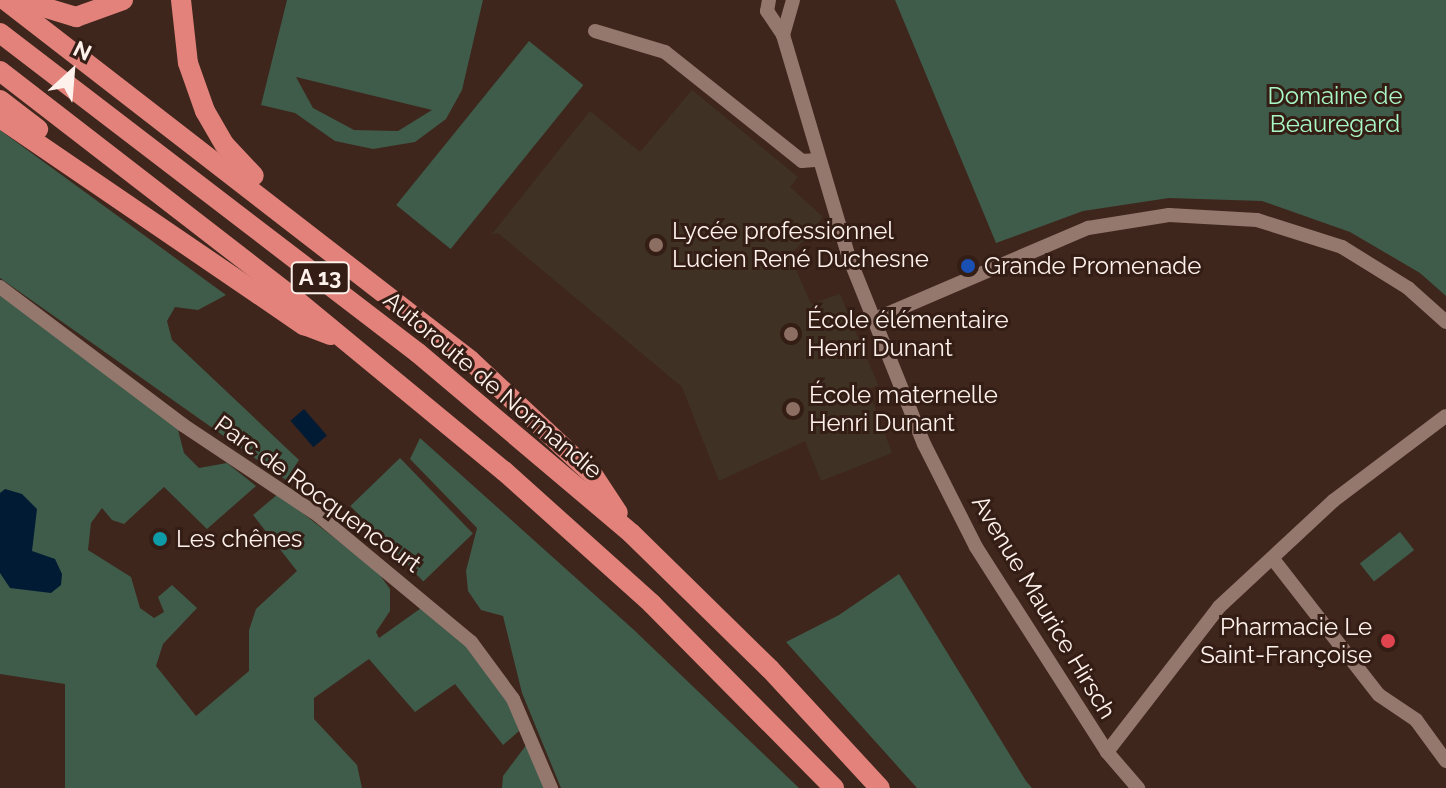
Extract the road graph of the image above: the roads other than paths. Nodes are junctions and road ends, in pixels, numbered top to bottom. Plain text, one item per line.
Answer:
1 (5, 0) edge
2 (20, 0) edge
3 (123, 0) edge
4 (181, 0) edge
5 (769, 0) edge
6 (793, 0) edge
7 (595, 31) dead end
8 (0, 33) edge
9 (783, 35) junction
10 (0, 71) edge
11 (0, 100) edge
12 (0, 118) edge
13 (818, 160) junction
14 (134, 207) junction
15 (320, 239) junction
16 (0, 287) edge
17 (873, 320) junction
18 (1446, 322) edge
19 (349, 342) junction
20 (1446, 416) edge
21 (631, 533) junction
22 (1273, 559) junction
23 (1107, 752) junction
24 (1446, 761) edge
25 (551, 788) edge
26 (834, 788) edge
27 (880, 788) edge
28 (1138, 788) edge

1 - 15 highway
2 - 3 highway
4 - 15 highway
5 - 9 street, Avenue Maurice Hirsch
6 - 9 street
7 - 13 street
8 - 21 highway, Autoroute de Normandie / A 13
9 - 13 street, Avenue Maurice Hirsch
10 - 19 highway, A 13
11 - 14 highway
12 - 14 highway
13 - 17 street, Avenue Maurice Hirsch
14 - 19 highway
15 - 21 highway
16 - 25 street, Parc de Rocquencourt
17 - 18 street
17 - 23 street, Avenue Maurice Hirsch
19 - 26 highway, A 13
20 - 22 street
21 - 27 highway, Autoroute de Normandie / A 13
22 - 23 street
22 - 24 street
23 - 28 street, Avenue Maurice Hirsch

